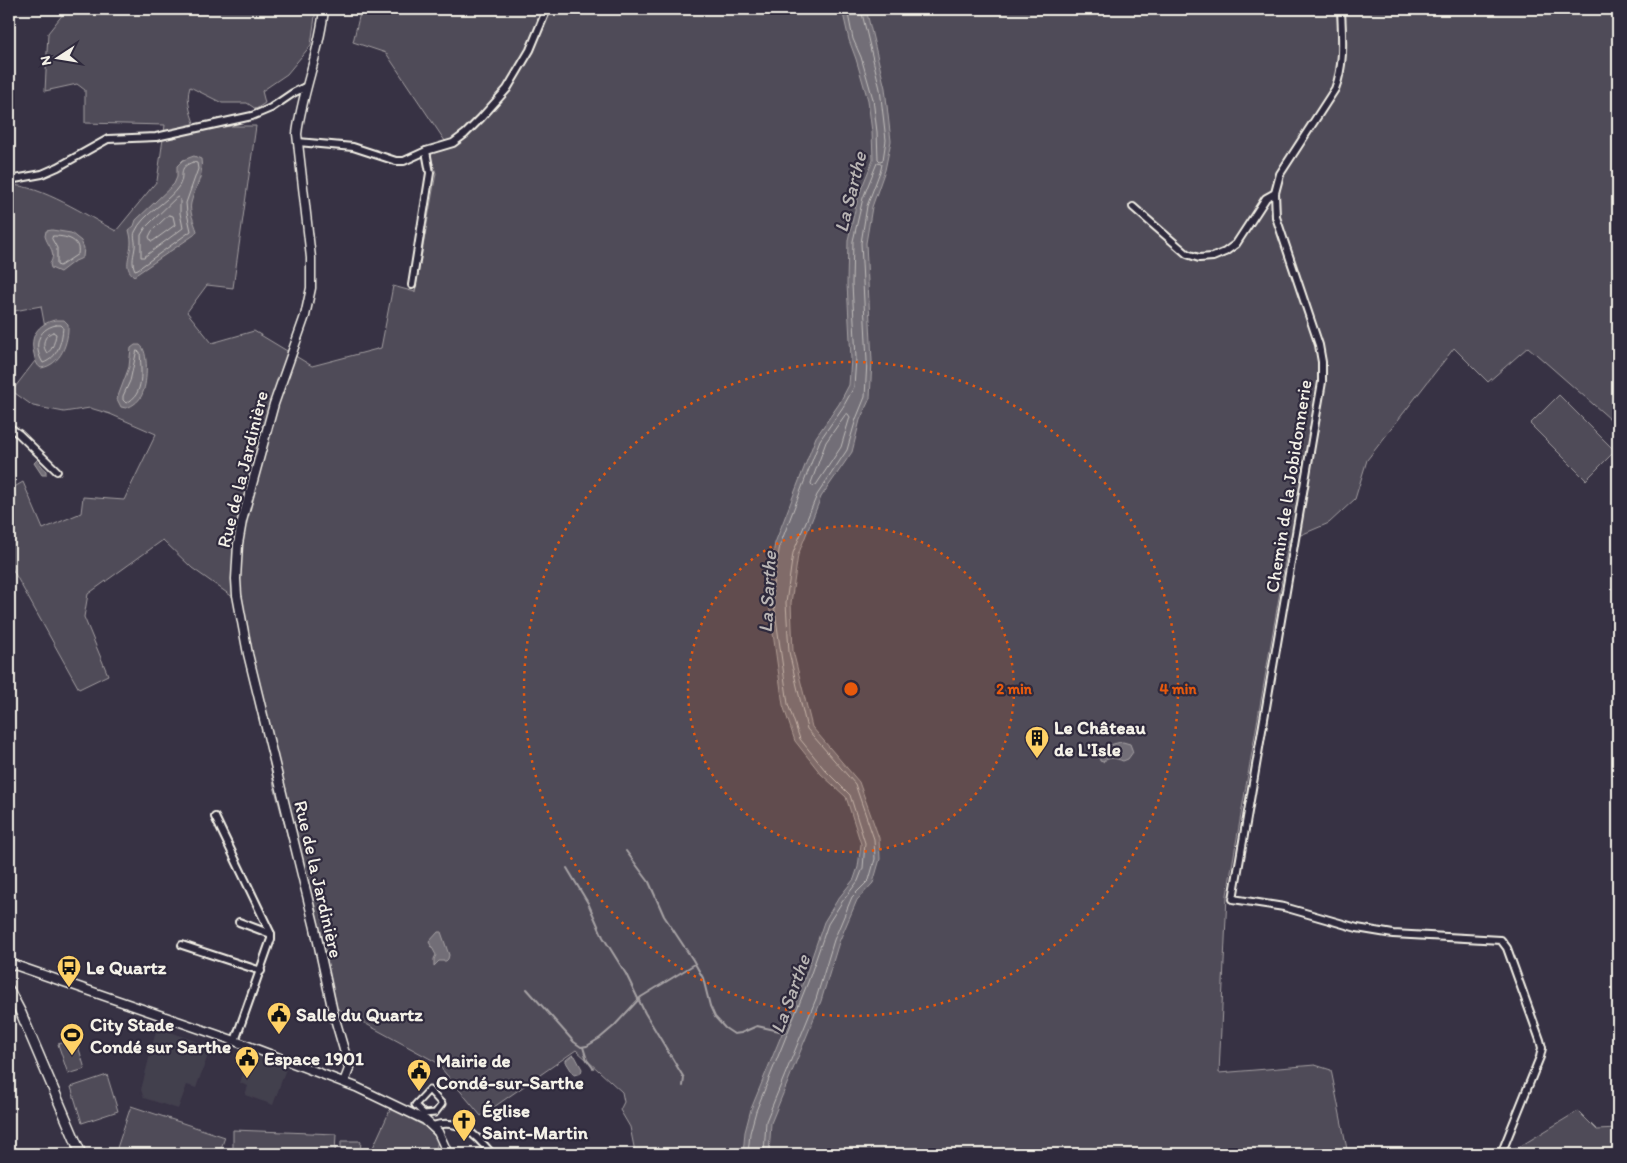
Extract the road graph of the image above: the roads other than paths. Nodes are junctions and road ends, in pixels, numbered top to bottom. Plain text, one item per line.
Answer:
1 (324, 9) edge
2 (547, 9) edge
3 (1341, 9) edge
4 (307, 86) junction
5 (298, 142) junction
6 (426, 151) junction
7 (9, 180) edge
8 (1275, 193) junction
9 (1133, 207) dead end
10 (412, 285) dead end
11 (9, 427) edge
12 (57, 471) dead end
13 (215, 817) dead end
14 (239, 922) dead end
15 (271, 934) junction
16 (182, 945) dead end
17 (9, 963) edge
18 (261, 971) junction
19 (9, 990) edge
20 (235, 1041) junction
21 (344, 1082) junction
22 (424, 1114) joint
23 (432, 1126) junction
24 (81, 1154) edge
25 (448, 1154) edge
26 (492, 1154) edge
27 (1501, 1154) edge

1 - 4 street, Rue de la Jardinière
2 - 6 street
3 - 8 street, Chemin de la Jobidonnerie
4 - 5 street, Rue de la Jardinière
4 - 7 street
5 - 6 street
5 - 21 street, Rue de la Jardinière
6 - 10 street
8 - 9 street
8 - 27 street, Chemin de la Jobidonnerie
11 - 12 street
13 - 15 street
14 - 15 street
15 - 18 street
16 - 18 street
17 - 20 street
18 - 20 street
19 - 24 main road
20 - 21 street
21 - 23 street
22 - 22 street
23 - 25 street
23 - 26 street

